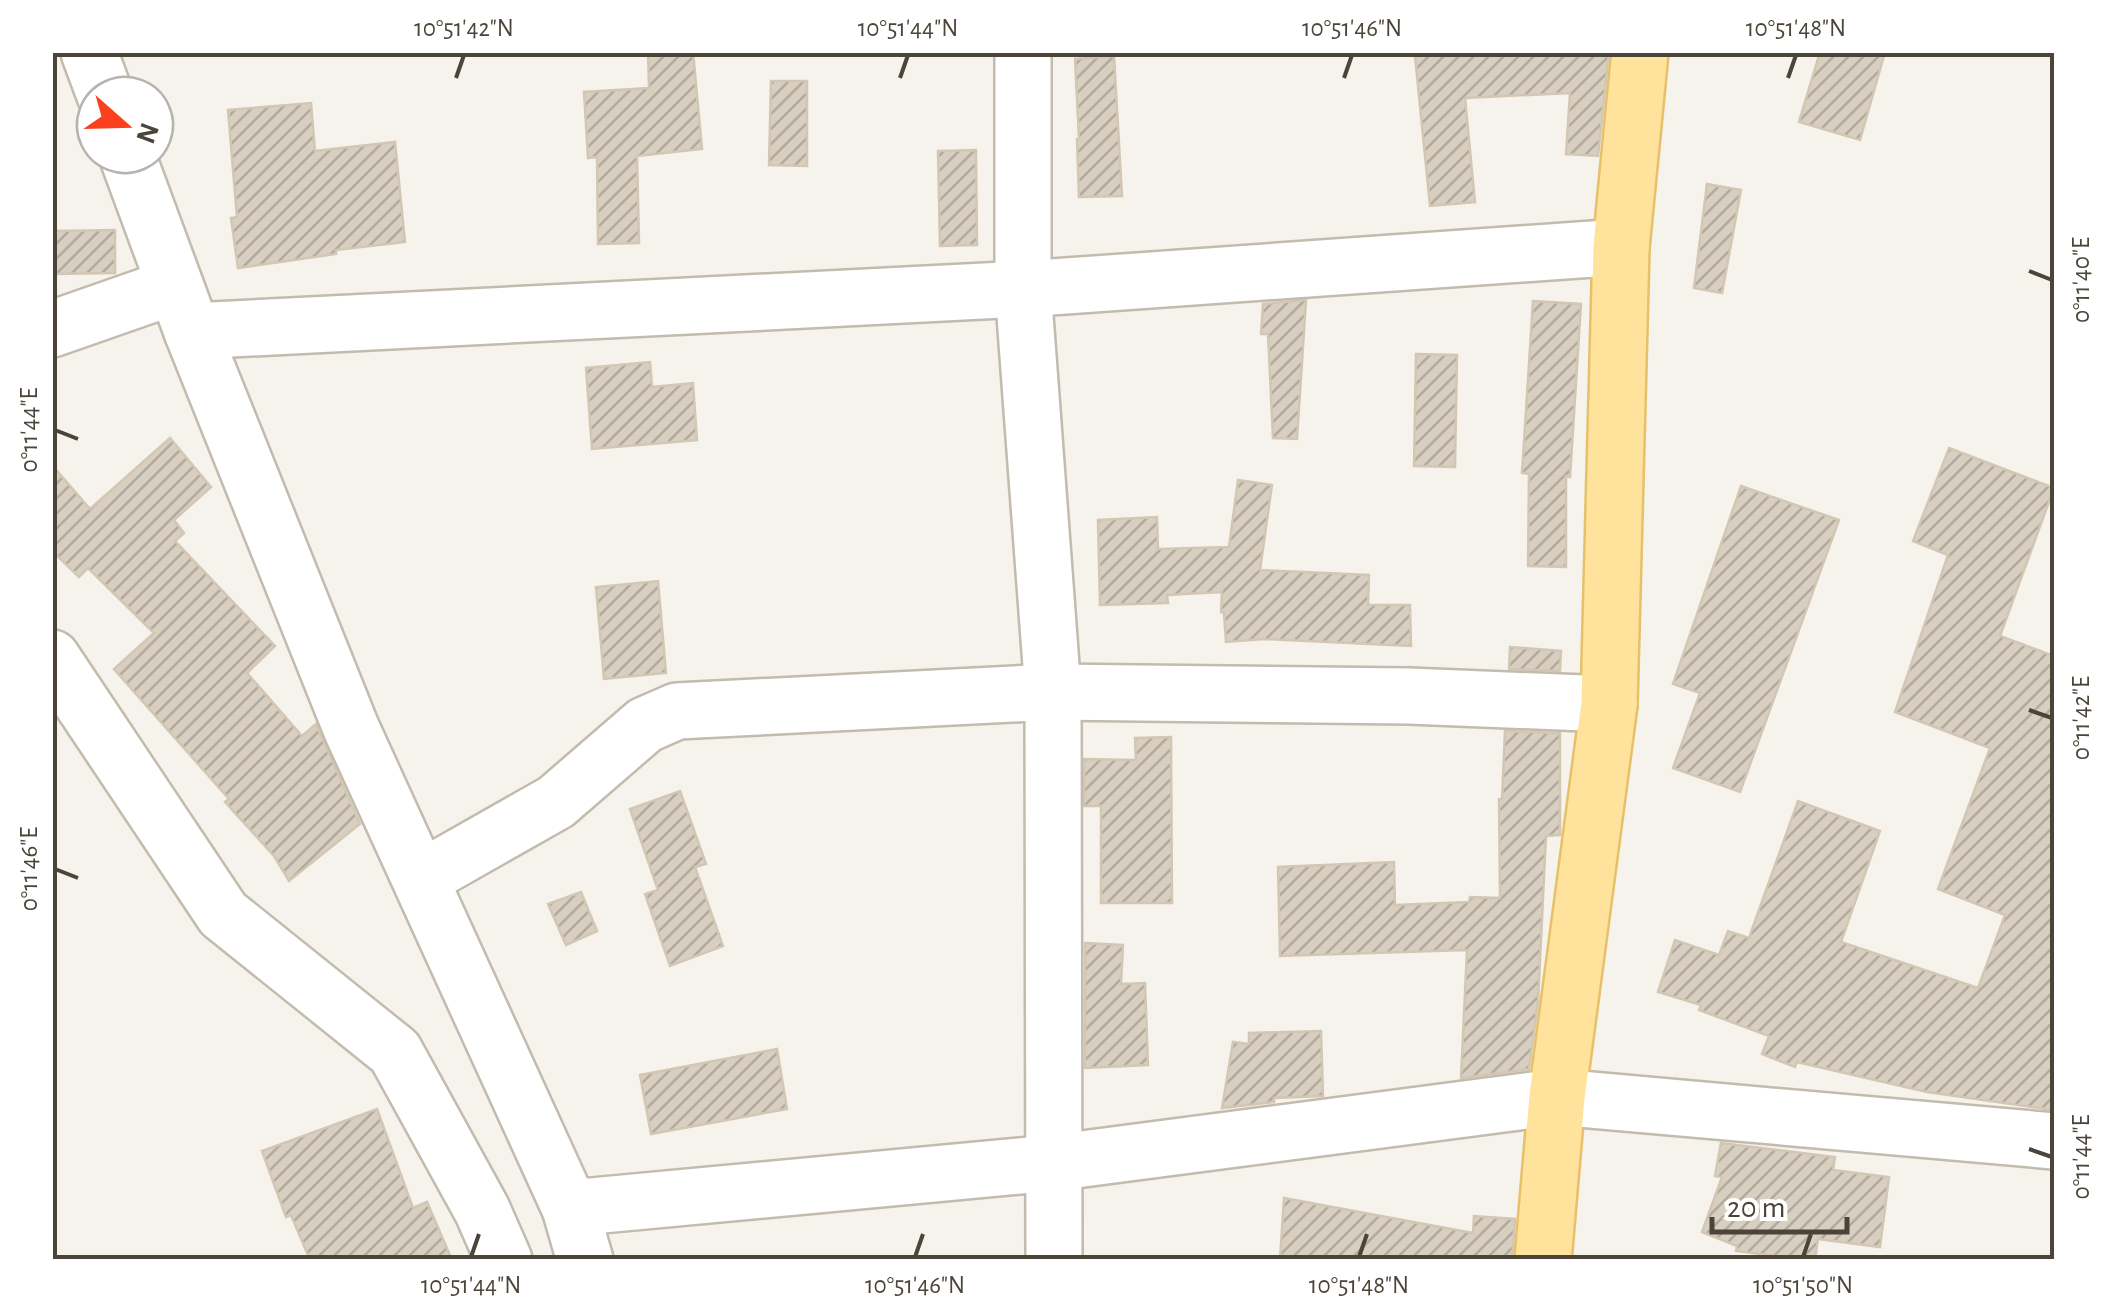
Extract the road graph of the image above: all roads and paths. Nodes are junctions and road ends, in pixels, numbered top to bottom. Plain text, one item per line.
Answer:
1 (1022, 52) edge
2 (1640, 52) edge
3 (134, 175) edge
4 (1621, 247) junction
5 (1023, 288) junction
6 (183, 309) junction
7 (52, 329) edge
8 (52, 658) edge
9 (1053, 692) junction
10 (1609, 704) junction
11 (422, 878) junction
12 (1558, 1097) junction
13 (2054, 1140) edge
14 (1052, 1163) junction
15 (570, 1208) junction
16 (504, 1260) edge
17 (585, 1260) edge
18 (1054, 1260) edge
19 (1543, 1260) edge

1 - 5 street
2 - 4 main road
3 - 6 street
4 - 5 street
4 - 10 main road
5 - 6 street
5 - 9 street
6 - 7 street
6 - 11 street
8 - 16 street
9 - 10 street
9 - 11 street
9 - 14 street
10 - 12 main road
11 - 15 street
12 - 13 street
12 - 14 street
12 - 19 main road
14 - 15 street
14 - 18 street
15 - 17 street

